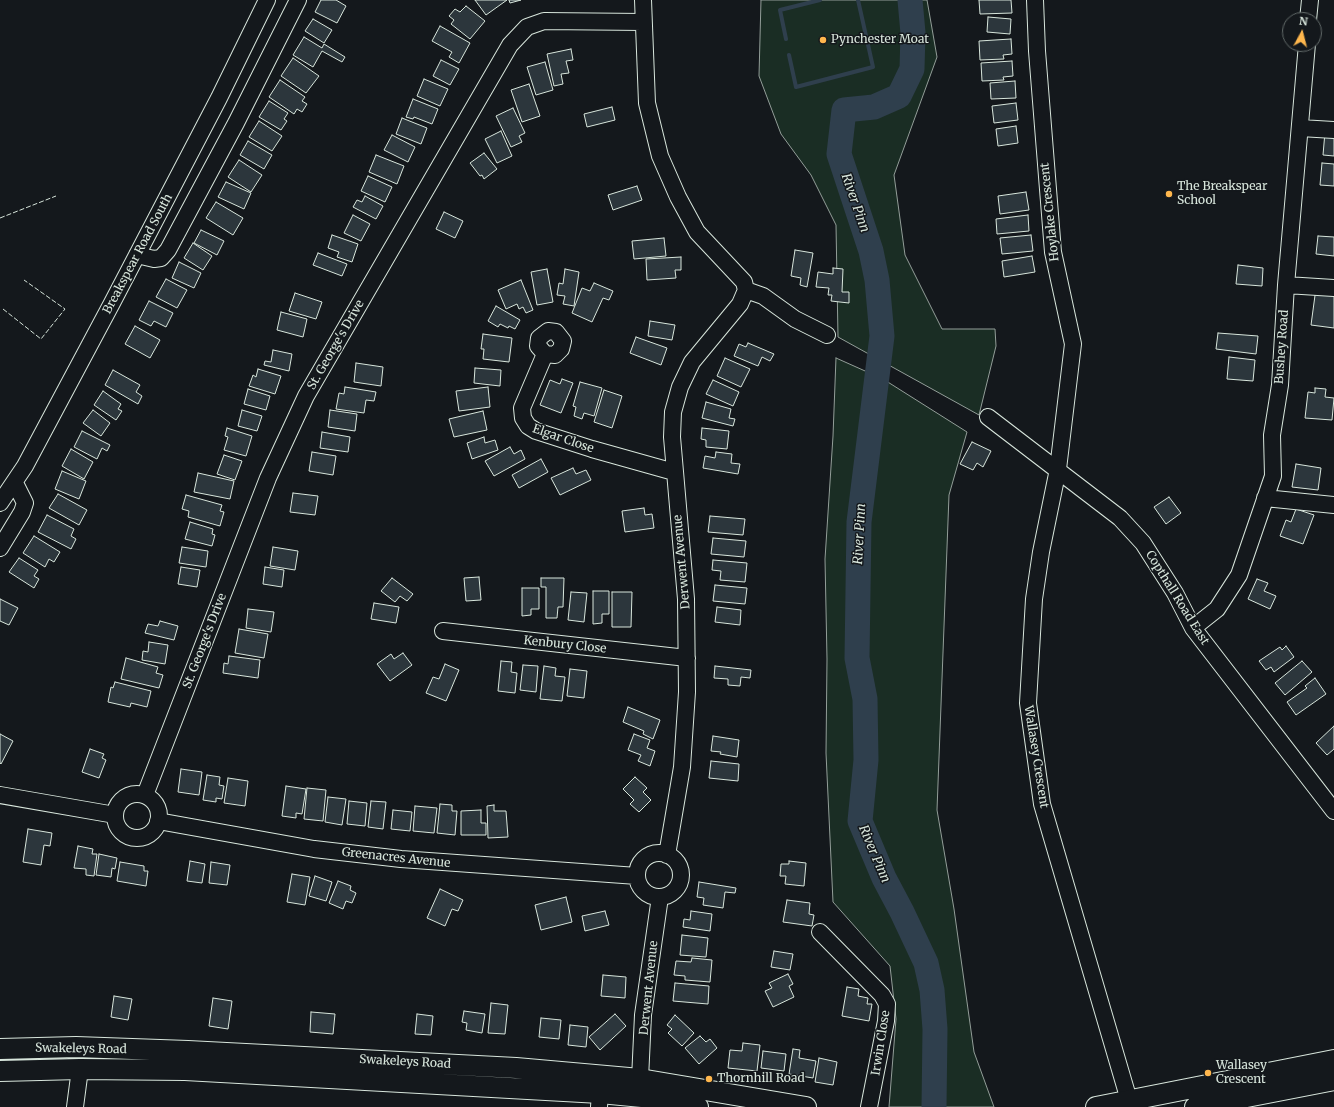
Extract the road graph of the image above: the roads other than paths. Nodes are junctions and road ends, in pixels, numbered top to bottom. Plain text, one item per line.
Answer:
1 (267, 0) edge
2 (298, 0) edge
3 (643, 0) edge
4 (1036, 0) edge
5 (1310, 0) edge
6 (1309, 12) edge
7 (643, 22) junction
8 (1306, 52) edge
9 (1300, 128) junction
10 (1334, 130) edge
11 (138, 255) junction
12 (1286, 285) junction
13 (1334, 288) edge
14 (746, 290) junction
15 (827, 334) dead end
16 (545, 354) dead end
17 (988, 417) dead end
18 (1058, 469) junction
19 (674, 472) junction
20 (15, 483) junction
21 (1265, 498) junction
22 (0, 503) edge
23 (1334, 505) edge
24 (0, 548) edge
25 (1193, 628) junction
26 (443, 631) dead end
27 (687, 658) junction
28 (0, 795) edge
29 (145, 795) junction
30 (1334, 811) edge
31 (115, 815) junction
32 (158, 821) junction
33 (667, 855) junction
34 (637, 876) junction
35 (660, 897) junction
36 (820, 932) dead end
37 (0, 1049) edge
38 (1334, 1060) edge
39 (456, 1064) junction
40 (80, 1069) junction
41 (0, 1071) edge
42 (640, 1079) junction
43 (1334, 1080) edge
44 (453, 1084) junction
45 (600, 1100) edge
46 (1131, 1104) edge
47 (75, 1107) edge
48 (698, 1107) edge
49 (806, 1107) edge
50 (869, 1107) edge
51 (1096, 1107) edge
52 (1195, 1107) edge

1 - 11 street, Breakspear Road South
2 - 11 street
3 - 7 street
4 - 18 street, Hoylake Crescent
5 - 6 street
7 - 14 street
7 - 29 street, St. George's Drive
8 - 9 street, Bushey Road
9 - 10 street
9 - 12 street, Bushey Road
11 - 20 street, Breakspear Road South
12 - 13 street
12 - 21 street, Bushey Road
14 - 15 street
14 - 19 street, Derwent Avenue
16 - 19 street, Elgar Close
17 - 18 street, Copthall Road East
18 - 25 street, Copthall Road East
18 - 46 street, Wallasey Crescent
19 - 27 street, Derwent Avenue
20 - 22 street, Breakspear Road South
20 - 24 street
21 - 23 street
21 - 25 street, Bushey Road
25 - 30 street, Copthall Road East
26 - 27 street, Kenbury Close
27 - 33 street, Derwent Avenue
28 - 31 street
29 - 31 street
29 - 32 street
31 - 32 street
32 - 34 street, Greenacres Avenue
33 - 34 street
33 - 35 street
34 - 35 street
35 - 42 street, Derwent Avenue
36 - 50 street, Irwin Close
37 - 39 main road, Swakeleys Road
38 - 46 main road
39 - 42 main road, Swakeleys Road
39 - 44 main road
40 - 41 main road, Swakeleys Road
40 - 44 main road, Swakeleys Road
40 - 47 street
42 - 49 main road, Swakeleys Road
43 - 52 main road
44 - 45 main road, Swakeleys Road
45 - 48 main road, Swakeleys Road
46 - 51 main road

